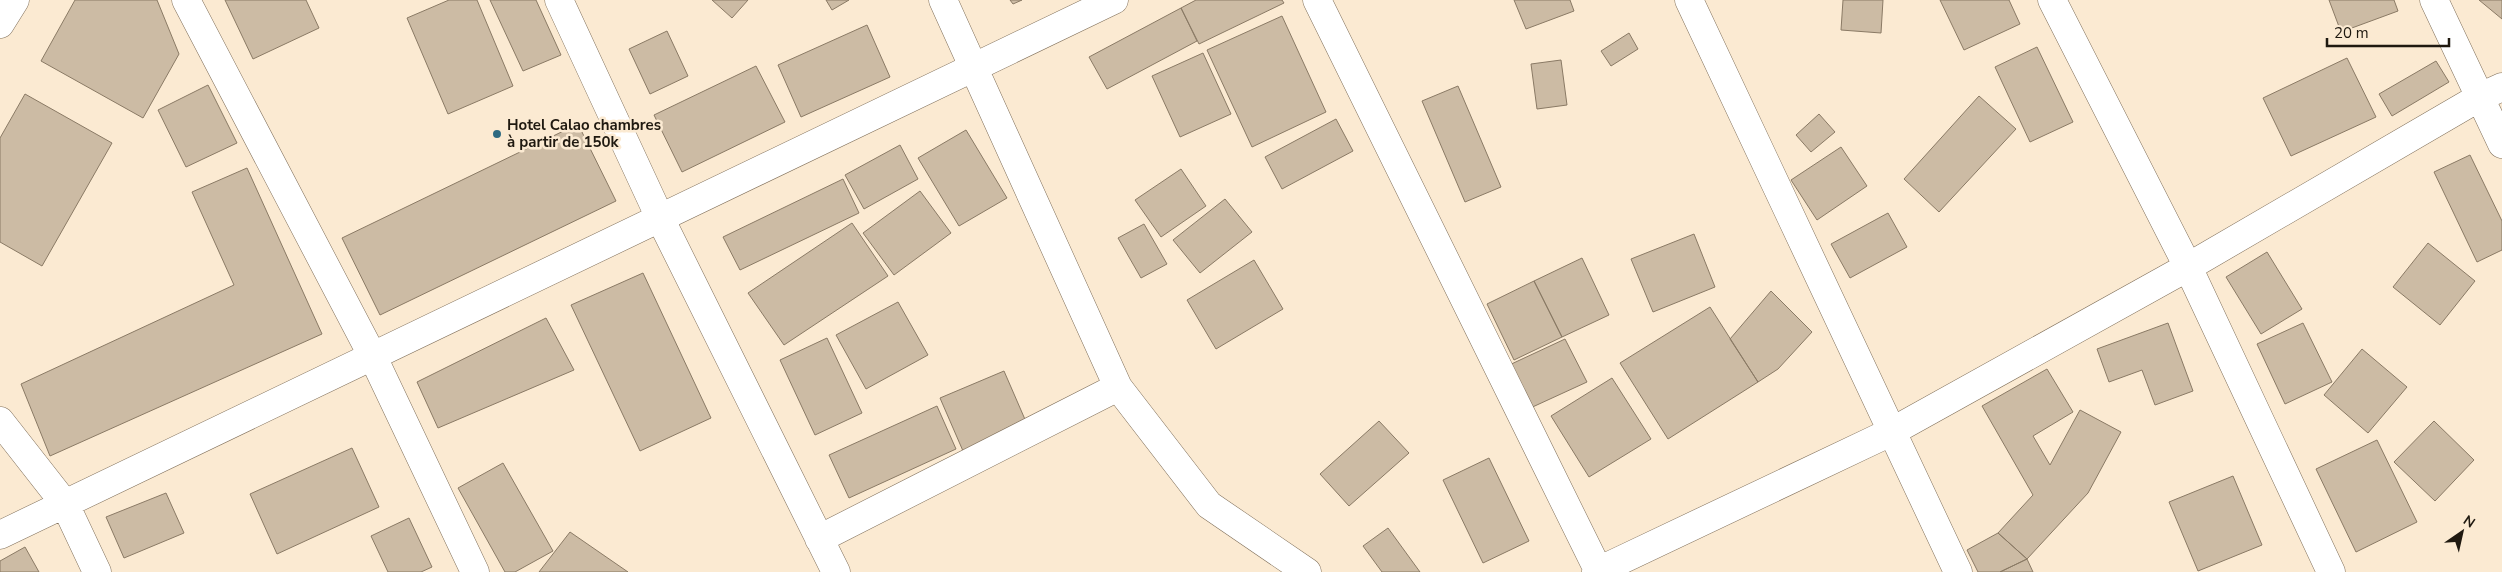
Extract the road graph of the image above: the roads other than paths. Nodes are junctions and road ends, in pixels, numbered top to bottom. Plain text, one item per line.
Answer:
1 (15, 0) edge
2 (186, 0) edge
3 (559, 0) edge
4 (943, 0) edge
5 (1114, 0) edge
6 (1316, 0) edge
7 (1689, 0) edge
8 (2052, 0) edge
9 (2434, 0) edge
10 (0, 24) edge
11 (974, 68) junction
12 (2491, 92) edge
13 (2502, 144) edge
14 (660, 218) junction
15 (2188, 268) junction
16 (373, 356) junction
17 (1118, 387) junction
18 (0, 421) edge
19 (1891, 432) junction
20 (65, 504) junction
21 (0, 536) edge
22 (819, 539) junction
23 (97, 572) edge
24 (475, 572) edge
25 (836, 572) edge
26 (1306, 572) edge
27 (1598, 572) edge
28 (1958, 572) edge
29 (2331, 572) edge

1 - 10 street
2 - 16 street
3 - 14 street
4 - 11 street
5 - 11 street
6 - 27 street
7 - 19 street
8 - 15 street
9 - 12 street
11 - 14 street
11 - 17 street
12 - 13 street
12 - 15 street
14 - 16 street
14 - 22 street
15 - 19 street
15 - 29 street
16 - 20 street
16 - 24 street
17 - 22 street
17 - 26 street
18 - 20 street
19 - 27 street
19 - 28 street
20 - 21 street
20 - 23 street
22 - 25 street

